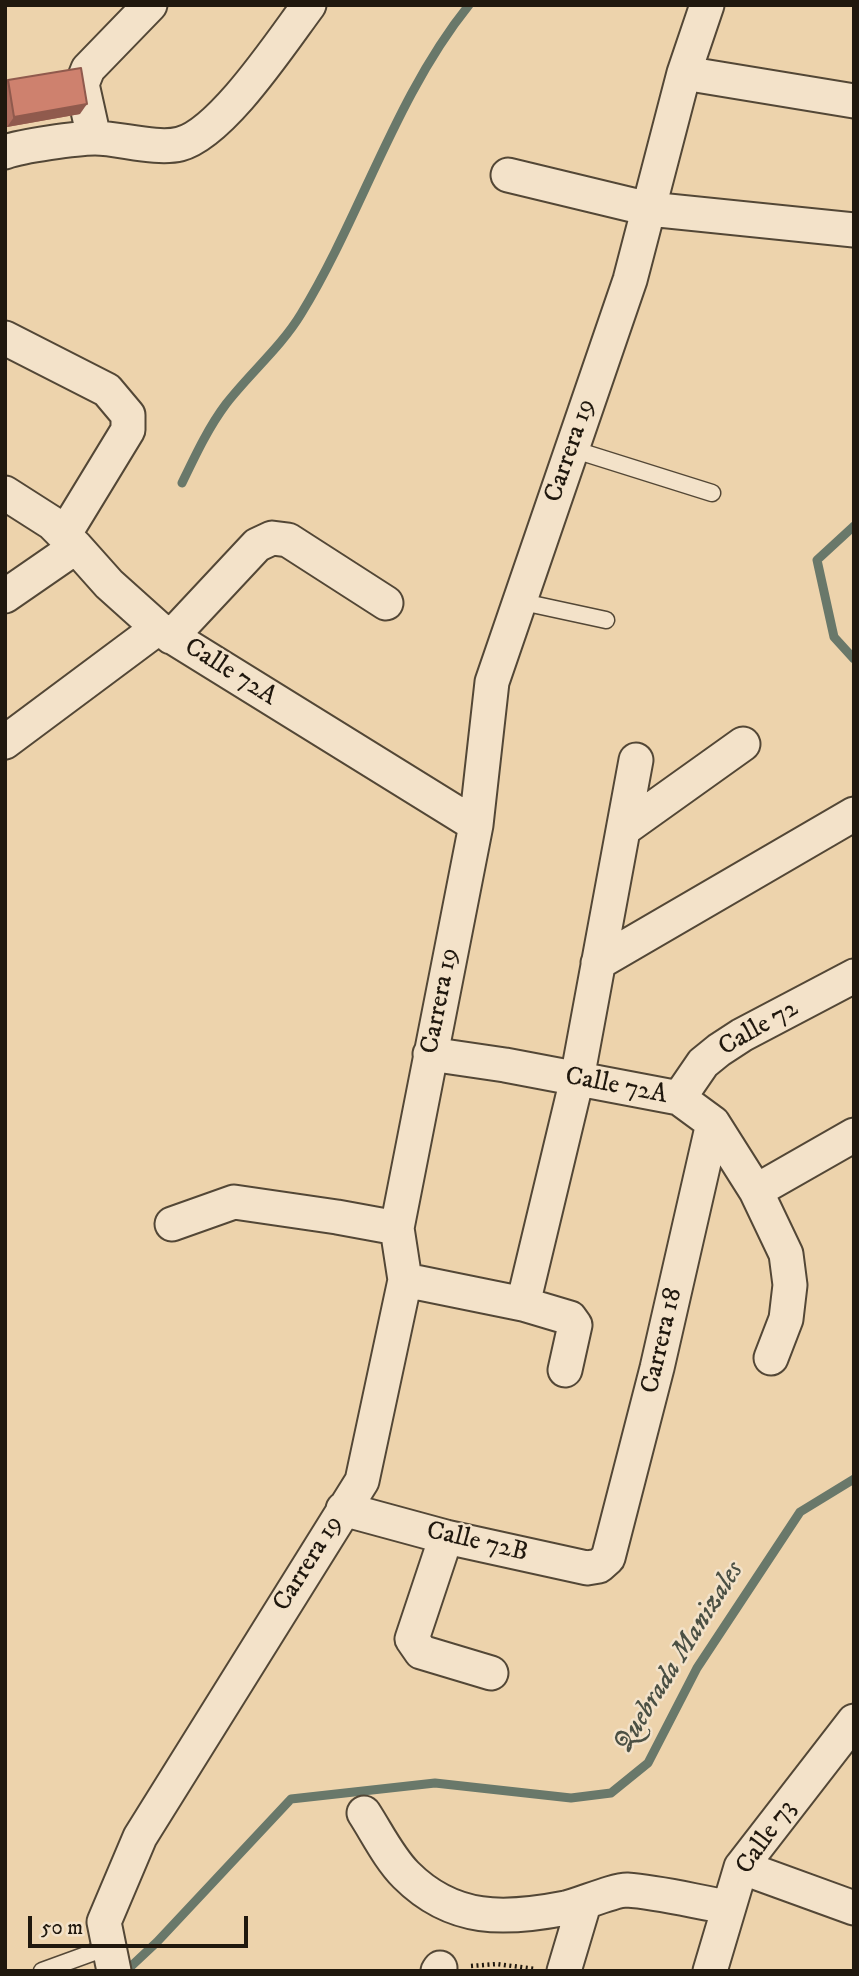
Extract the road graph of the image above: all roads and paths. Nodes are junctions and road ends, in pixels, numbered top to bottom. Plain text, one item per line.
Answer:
1 (150, 5) edge
2 (309, 5) edge
3 (707, 5) edge
4 (684, 73) junction
5 (854, 101) edge
6 (94, 138) junction
7 (8, 149) edge
8 (508, 175) dead end
9 (649, 209) junction
10 (854, 230) edge
11 (5, 338) edge
12 (572, 449) junction
13 (5, 493) edge
14 (712, 493) dead end
15 (70, 541) junction
16 (5, 596) edge
17 (518, 601) junction
18 (386, 603) dead end
19 (606, 620) dead end
20 (165, 632) junction
21 (5, 742) edge
22 (743, 744) dead end
23 (636, 760) dead end
24 (854, 814) edge
25 (476, 825) junction
26 (624, 829) junction
27 (598, 963) junction
28 (854, 976) edge
29 (430, 1054) junction
30 (577, 1079) junction
31 (679, 1098) junction
32 (713, 1123) junction
33 (854, 1135) edge
34 (756, 1191) junction
35 (172, 1224) dead end
36 (397, 1228) junction
37 (405, 1280) junction
38 (523, 1304) junction
39 (771, 1357) dead end
40 (565, 1370) dead end
41 (344, 1509) junction
42 (446, 1537) junction
43 (608, 1558) joint
44 (491, 1673) dead end
45 (854, 1721) edge
46 (364, 1813) dead end
47 (741, 1867) junction
48 (584, 1904) junction
49 (728, 1907) junction
50 (854, 1908) edge
51 (110, 1957) edge
52 (439, 1969) edge
53 (43, 1971) edge
54 (546, 1971) edge
55 (564, 1971) edge
56 (710, 1971) edge

1 - 6 street
2 - 6 street
3 - 4 street, Carrera 19
4 - 5 street
4 - 9 street, Carrera 19
6 - 7 street
8 - 9 street
9 - 10 street
9 - 12 street, Carrera 19
11 - 15 street
12 - 14 lane
12 - 17 street, Carrera 19
13 - 15 street, Calle 72A
15 - 16 street
15 - 20 street, Calle 72A
17 - 19 lane
17 - 25 street, Carrera 19
18 - 20 street
20 - 21 street
20 - 25 street, Calle 72A
22 - 26 street
23 - 26 street
24 - 27 street
25 - 29 street, Carrera 19
26 - 27 street
27 - 30 street
28 - 31 street, Calle 72
29 - 30 street, Calle 72A
29 - 36 street, Carrera 19
30 - 31 street, Calle 72A
30 - 38 street
31 - 32 street, Calle 72A
32 - 34 street
32 - 43 street, Carrera 18
33 - 34 street
34 - 39 street
35 - 36 street
36 - 37 street, Carrera 19
37 - 38 street
37 - 41 street, Carrera 19
38 - 40 street
41 - 42 street, Calle 72B
41 - 51 street, Carrera 19
42 - 43 street, Calle 72B
42 - 44 street
45 - 47 street, Calle 73
46 - 48 street
47 - 49 street, Calle 73
47 - 50 street
48 - 49 street
48 - 55 street
49 - 56 street, Calle 73
51 - 53 lane
52 - 54 path

